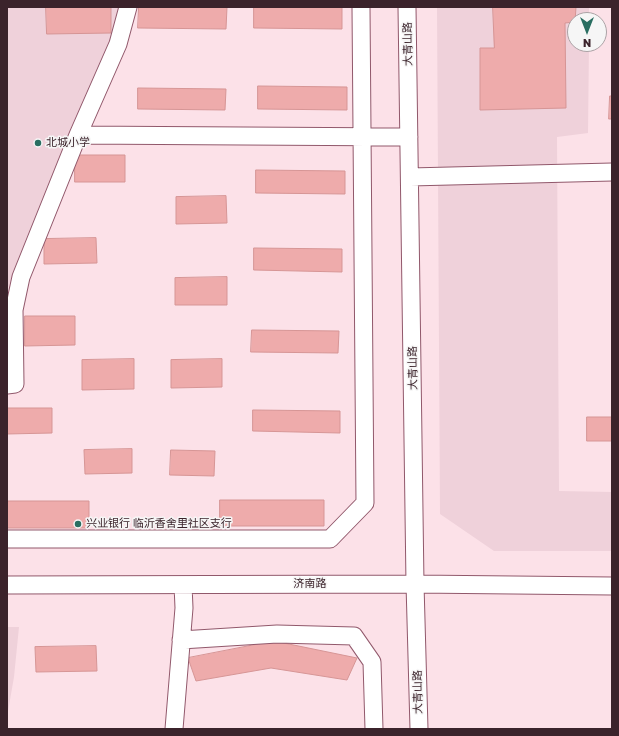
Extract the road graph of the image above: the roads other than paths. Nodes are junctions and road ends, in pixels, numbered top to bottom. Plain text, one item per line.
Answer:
1 (128, 7) edge
2 (361, 7) edge
3 (407, 7) edge
4 (78, 135) junction
5 (362, 137) junction
6 (409, 137) junction
7 (612, 172) edge
8 (410, 177) junction
9 (7, 385) edge
10 (7, 539) edge
11 (416, 584) junction
12 (7, 585) edge
13 (183, 585) junction
14 (612, 586) edge
15 (182, 640) junction
16 (174, 729) edge
17 (374, 729) edge
18 (419, 729) edge

1 - 4 street
2 - 5 street
3 - 6 street, 大青山路
4 - 5 street
4 - 9 street
5 - 6 street
5 - 10 street
6 - 8 street, 大青山路
7 - 8 street
8 - 11 street, 大青山路
11 - 13 street, 济南路
11 - 14 street, 济南路
11 - 18 street, 大青山路
12 - 13 street, 济南路
13 - 15 street
15 - 16 street
15 - 17 street

